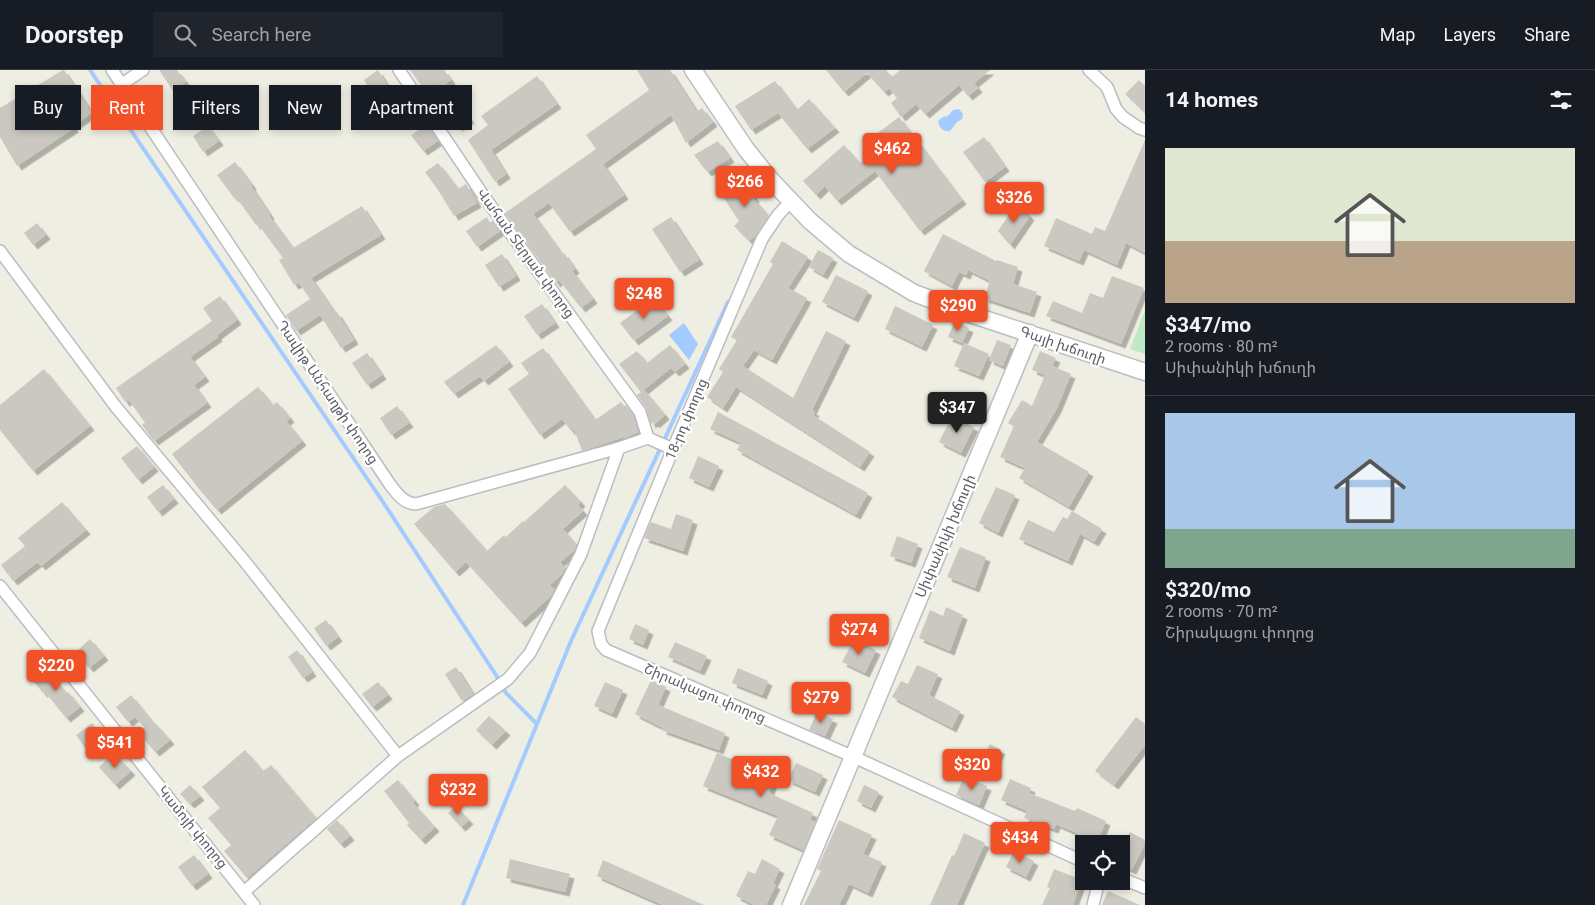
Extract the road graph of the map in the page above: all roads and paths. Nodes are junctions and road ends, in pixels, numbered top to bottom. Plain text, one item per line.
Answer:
1 (112, 70) edge
2 (143, 70) edge
3 (399, 70) edge
4 (693, 70) edge
5 (1089, 70) edge
6 (122, 84) junction
7 (1145, 130) edge
8 (791, 201) junction
9 (0, 251) edge
10 (1030, 333) junction
11 (1145, 372) edge
12 (648, 438) junction
13 (618, 448) junction
14 (672, 449) junction
15 (0, 586) edge
16 (601, 644) joint
17 (398, 756) junction
18 (854, 757) junction
19 (1075, 858) edge
20 (1130, 882) edge
21 (1145, 888) edge
22 (1097, 890) edge
23 (244, 892) junction
24 (254, 905) edge
25 (791, 905) edge
26 (1093, 905) edge

1 - 6 street, Դավիթ Անհաղթի փողոց
2 - 6 street
3 - 12 street, Վահան Տերյան փողոց
4 - 8 main road, Գայի խճուղի
5 - 7 street
6 - 13 street, Դավիթ Անհաղթի փողոց
8 - 10 main road, Գայի խճուղի
8 - 14 street, 18-րդ փողոց
9 - 17 street
10 - 11 main road, Գայի խճուղի
10 - 18 main road, Սիփանիկի խճուղի
12 - 13 street, Դավիթ Անհաղթի փողոց
12 - 14 street
13 - 17 street
14 - 16 street, 18-րդ փողոց
15 - 23 street, Կամոյի փողոց
16 - 18 street, Շիրակացու փողոց
17 - 23 street
18 - 19 street, Շիրակացու փողոց
18 - 25 main road, Սիփանիկի խճուղի
20 - 21 street
22 - 26 street
23 - 24 street, Կամոյի փողոց

